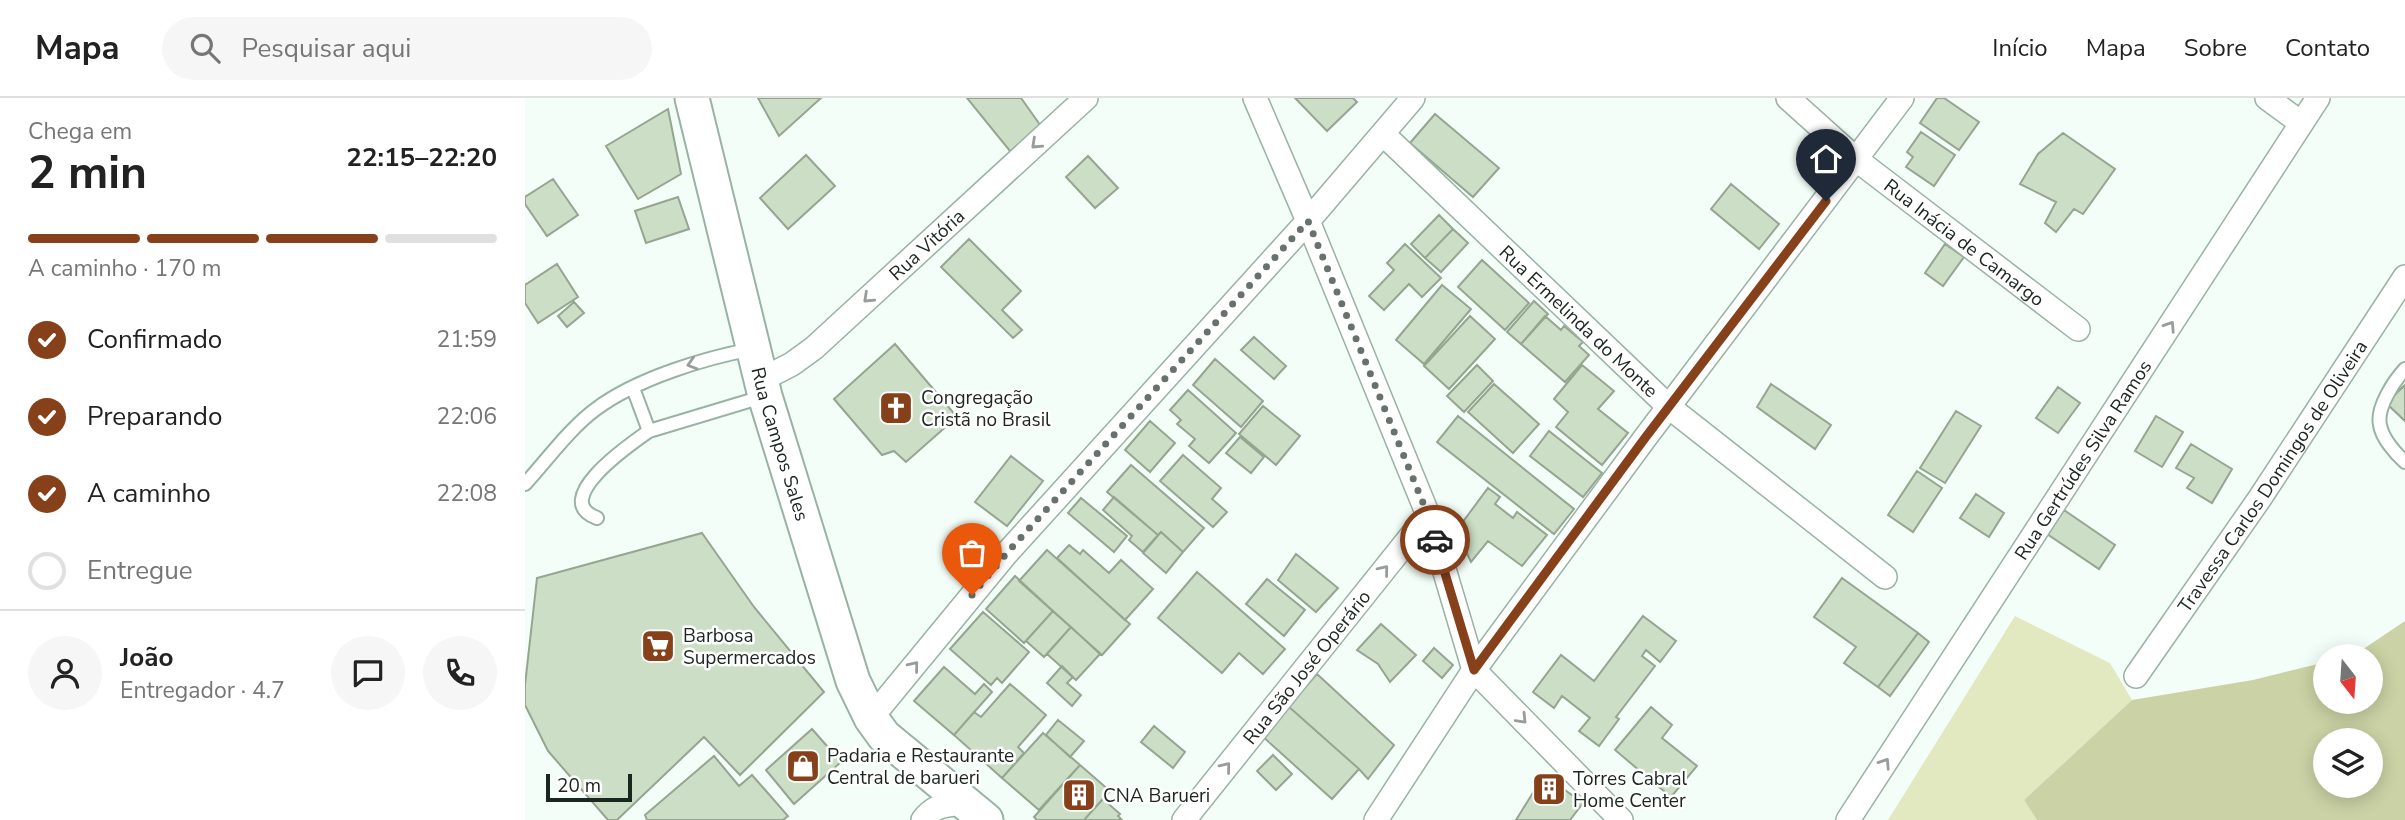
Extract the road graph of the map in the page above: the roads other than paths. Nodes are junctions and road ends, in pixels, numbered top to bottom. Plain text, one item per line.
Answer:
1 (692, 98) edge
2 (1086, 98) edge
3 (1255, 98) edge
4 (1413, 98) edge
5 (1788, 98) edge
6 (1902, 98) edge
7 (2267, 98) edge
8 (2318, 98) edge
9 (2301, 123) junction
10 (1383, 134) junction
11 (1857, 160) junction
12 (1308, 221) junction
13 (2405, 277) edge
14 (2078, 329) dead end
15 (753, 349) junction
16 (2405, 369) edge
17 (633, 388) junction
18 (763, 388) junction
19 (1669, 407) junction
20 (649, 431) junction
21 (2405, 462) edge
22 (525, 484) edge
23 (1428, 515) junction
24 (597, 518) dead end
25 (1885, 578) dead end
26 (1474, 670) junction
27 (2136, 676) dead end
28 (871, 718) junction
29 (952, 813) edge
30 (1184, 820) edge
31 (1376, 820) edge
32 (1621, 820) edge
33 (1848, 820) edge

1 - 15 street, Rua Campos Sales
2 -> 18 street, Rua Vitória
3 - 12 street
4 - 10 street
5 - 11 street, Rua Inácia de Camargo
6 - 11 street
7 - 9 street
8 - 9 street, Rua Gertrúdes Silva Ramos
33 -> 9 street, Rua Gertrúdes Silva Ramos
10 - 12 street
10 - 19 street, Rua Ermelinda do Monte
11 - 14 street, Rua Inácia de Camargo
11 - 19 street
12 - 23 street
28 -> 12 street
13 - 27 street, Travessa Carlos Domingos de Oliveira
15 -> 17 lane
15 - 18 street, Rua Campos Sales
16 - 21 lane
17 - 20 lane
17 - 22 lane
18 - 20 lane
18 - 28 street, Rua Campos Sales
19 - 25 street, Rua Ermelinda do Monte
19 - 26 street
20 - 24 lane
23 - 26 street
30 -> 23 street, Rua São José Operário
26 - 31 street
26 -> 32 street
28 - 29 street, Rua Campos Sales

